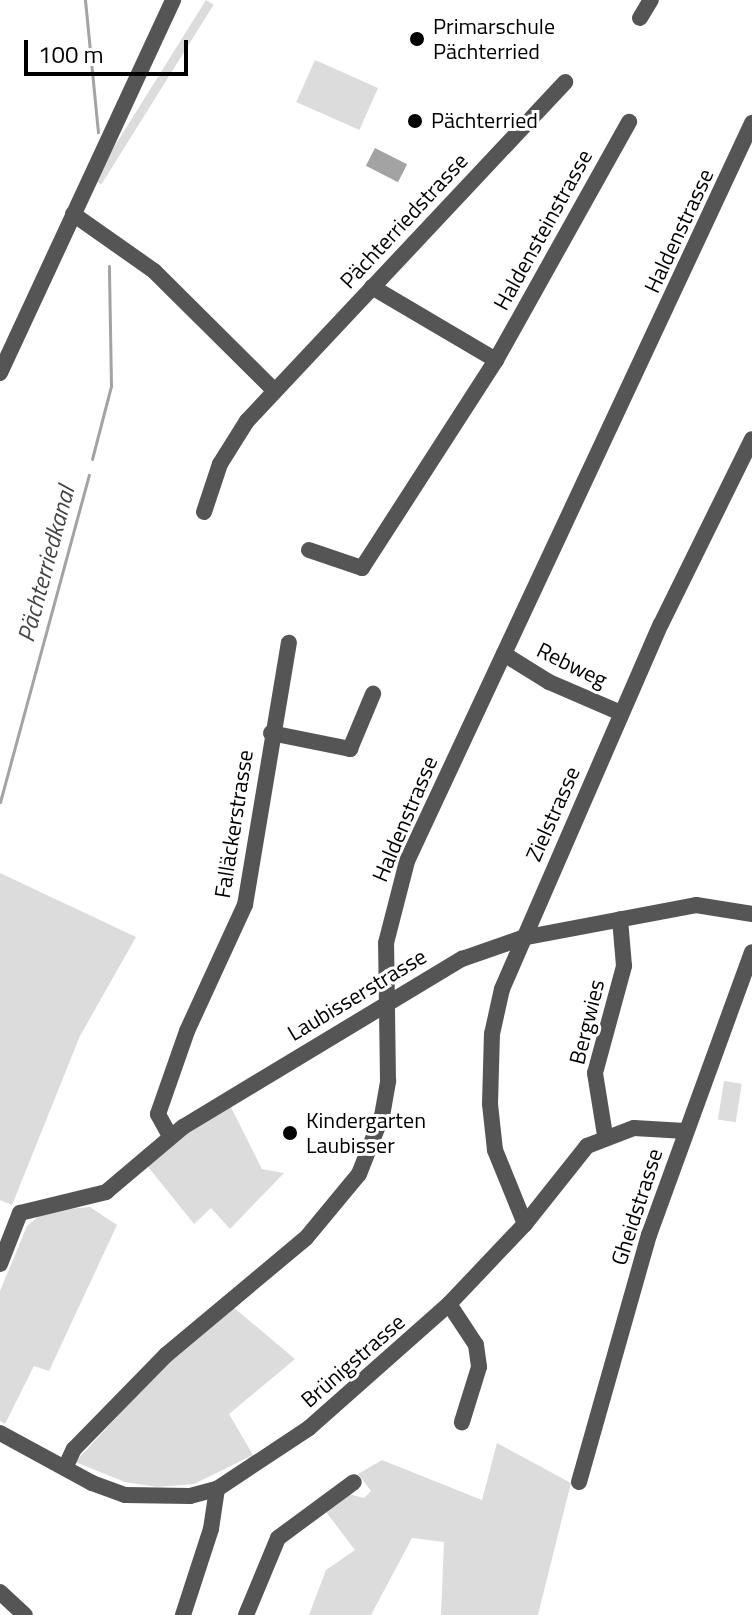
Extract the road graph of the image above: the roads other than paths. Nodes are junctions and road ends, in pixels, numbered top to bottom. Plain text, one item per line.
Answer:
1 (173, 0) edge
2 (651, 0) edge
3 (640, 18) dead end
4 (565, 82) dead end
5 (629, 122) dead end
6 (752, 123) edge
7 (73, 214) junction
8 (372, 287) junction
9 (496, 360) junction
10 (0, 373) edge
11 (274, 390) junction
12 (752, 439) edge
13 (204, 512) dead end
14 (309, 550) dead end
15 (289, 643) dead end
16 (504, 654) junction
17 (373, 694) dead end
18 (621, 713) junction
19 (271, 733) junction
20 (752, 914) edge
21 (620, 919) junction
22 (522, 938) junction
23 (752, 952) edge
24 (387, 1001) junction
25 (685, 1131) junction
26 (605, 1135) junction
27 (170, 1136) junction
28 (525, 1224) junction
29 (0, 1264) edge
30 (449, 1304) junction
31 (462, 1422) dead end
32 (0, 1433) edge
33 (65, 1468) junction
34 (354, 1482) dead end
35 (579, 1482) dead end
36 (217, 1489) junction
37 (0, 1592) edge
38 (25, 1615) edge
39 (183, 1615) edge
40 (246, 1615) edge

1 - 7 street
2 - 3 street
4 - 8 street, Pächterriedstrasse
5 - 9 street, Haldensteinstrasse
6 - 16 street, Haldenstrasse
7 - 10 street
7 - 11 street
8 - 9 street
8 - 11 street, Pächterriedstrasse
9 - 14 street, Haldensteinstrasse
11 - 13 street, Pächterriedstrasse
12 - 18 street, Zielstrasse
15 - 19 street, Falläckerstrasse
16 - 18 street, Rebweg
16 - 24 street, Haldenstrasse
17 - 19 street
18 - 22 street, Zielstrasse
19 - 27 street, Falläckerstrasse
20 - 21 street, Laubisserstrasse
21 - 22 street, Laubisserstrasse
21 - 26 street, Bergwies
22 - 24 street, Laubisserstrasse
22 - 28 street, Zielstrasse
23 - 25 street, Gheidstrasse
24 - 27 street, Laubisserstrasse
24 - 33 street, Haldenstrasse
25 - 26 street
25 - 35 street, Gheidstrasse
26 - 28 street, Brünigstrasse
27 - 29 street, Laubisserstrasse
28 - 30 street, Brünigstrasse
30 - 31 street
30 - 36 street, Brünigstrasse
32 - 33 street, Brünigstrasse
33 - 36 street, Brünigstrasse
34 - 40 street
36 - 39 street
37 - 38 street

